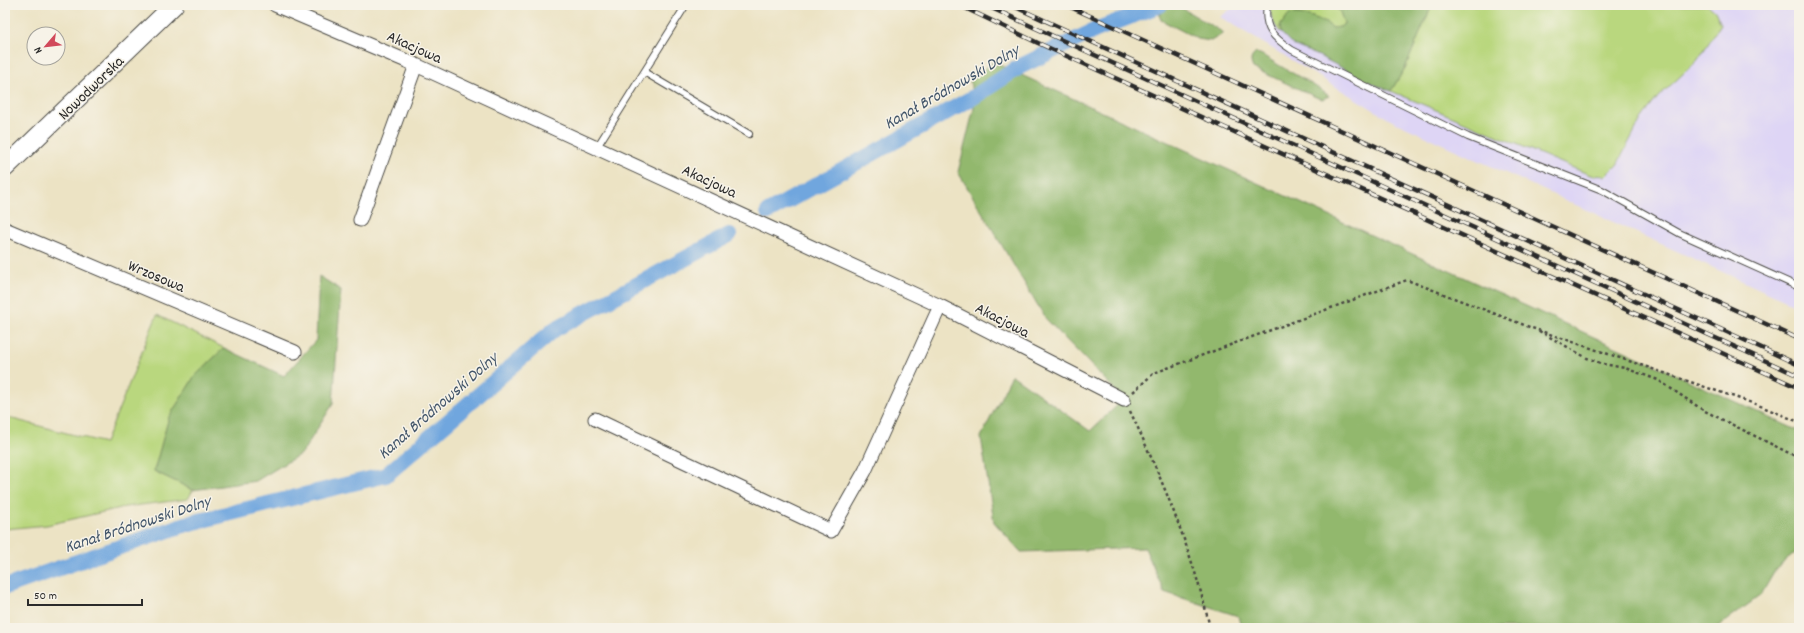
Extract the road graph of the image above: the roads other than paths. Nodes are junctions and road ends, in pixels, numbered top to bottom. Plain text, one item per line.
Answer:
1 (174, 5) edge
2 (275, 5) edge
3 (686, 5) edge
4 (1267, 5) edge
5 (416, 65) junction
6 (644, 72) junction
7 (749, 134) dead end
8 (597, 147) junction
9 (5, 168) edge
10 (360, 220) dead end
11 (5, 229) edge
12 (1799, 287) edge
13 (940, 306) junction
14 (295, 352) dead end
15 (1124, 400) road end
16 (595, 419) dead end

1 - 9 main road, Nowodworska
2 - 5 street, Akacjowa
3 - 6 lane
4 - 12 lane
5 - 8 street, Akacjowa
5 - 10 street
6 - 7 lane
6 - 8 lane
8 - 13 street, Akacjowa
11 - 14 street, Wrzosowa
13 - 15 street, Akacjowa
13 - 16 street

